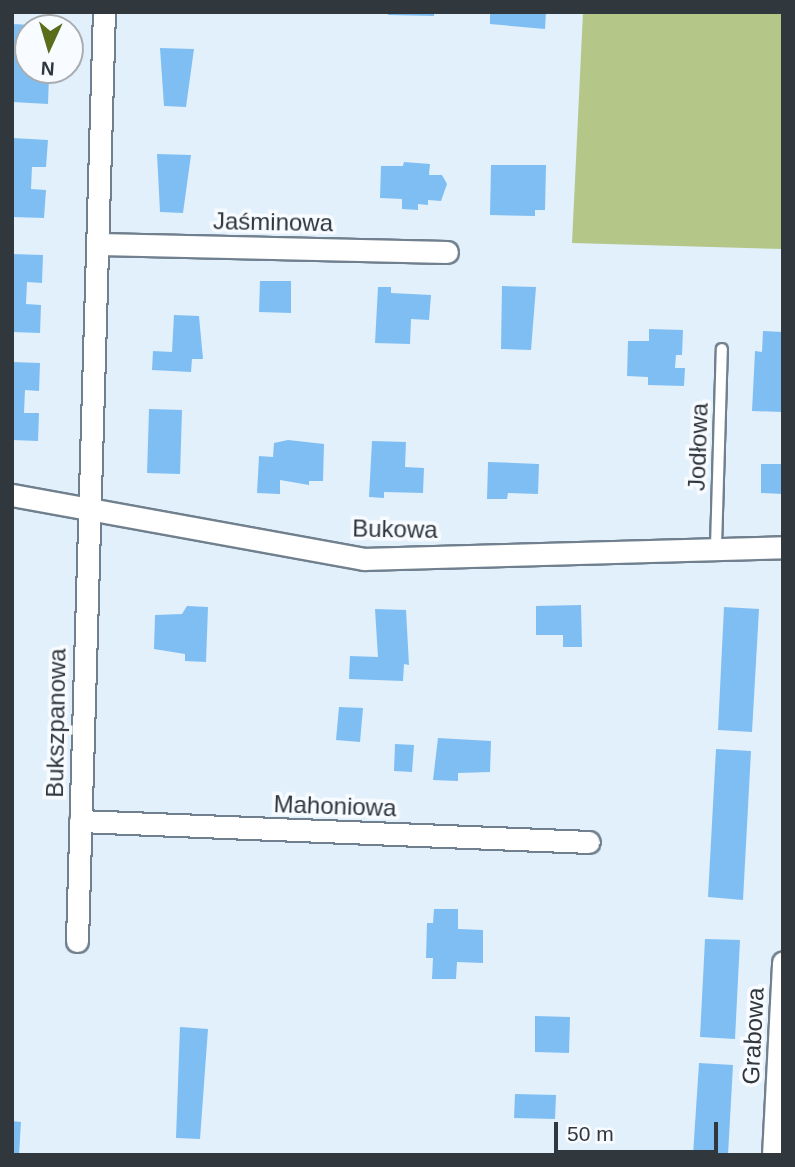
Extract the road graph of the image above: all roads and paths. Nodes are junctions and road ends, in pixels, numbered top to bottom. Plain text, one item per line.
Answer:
1 (104, 12) edge
2 (99, 244) junction
3 (447, 252) dead end
4 (722, 349) dead end
5 (12, 495) edge
6 (88, 507) junction
7 (716, 546) junction
8 (783, 547) edge
9 (80, 821) junction
10 (589, 842) dead end
11 (77, 941) dead end
12 (783, 962) edge
13 (773, 1155) edge

1 - 2 street
2 - 3 street, Jaśminowa
2 - 6 street
4 - 7 lane, Jodłowa
5 - 6 street, Bukowa
6 - 7 street, Bukowa
6 - 9 street, Bukszpanowa
7 - 8 street, Bukowa
9 - 10 street, Mahoniowa
9 - 11 street, Bukszpanowa
12 - 13 street, Grabowa

